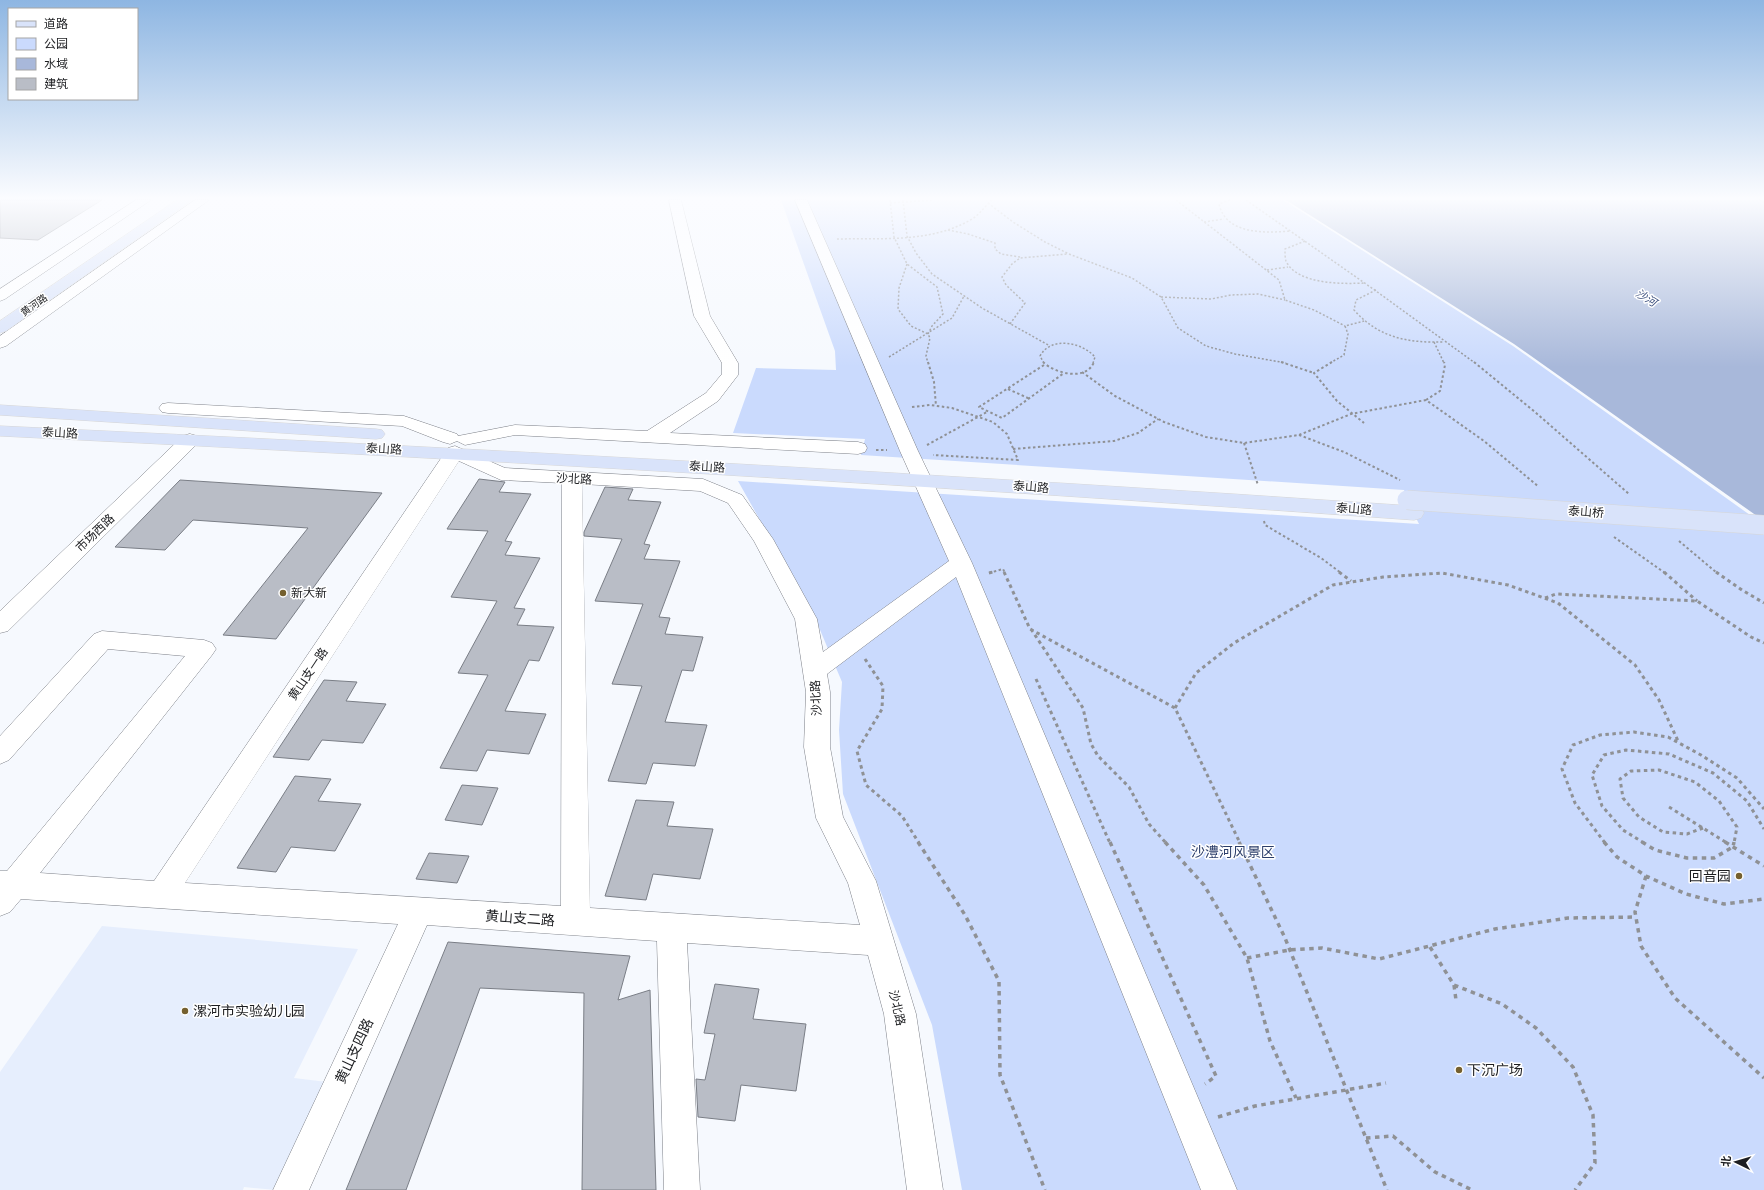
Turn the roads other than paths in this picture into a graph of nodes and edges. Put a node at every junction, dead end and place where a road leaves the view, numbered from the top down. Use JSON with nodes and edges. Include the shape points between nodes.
{"nodes":[{"id":1,"x":61,"y":256,"type":"edge"},
{"id":2,"x":81,"y":256,"type":"edge"},
{"id":3,"x":105,"y":256,"type":"edge"},
{"id":4,"x":124,"y":256,"type":"edge"},
{"id":5,"x":688,"y":256,"type":"edge"},
{"id":6,"x":824,"y":256,"type":"edge"},
{"id":7,"x":0,"y":296,"type":"edge"},
{"id":8,"x":0,"y":310,"type":"edge"},
{"id":9,"x":0,"y":328,"type":"edge"},
{"id":10,"x":0,"y":343,"type":"edge"},
{"id":11,"x":0,"y":398,"type":"edge"},
{"id":12,"x":168,"y":408,"type":"junction"},
{"id":13,"x":0,"y":410,"type":"edge"},
{"id":14,"x":181,"y":421,"type":"junction"},
{"id":15,"x":0,"y":431,"type":"edge"},
{"id":16,"x":652,"y":436,"type":"junction"},
{"id":17,"x":190,"y":440,"type":"junction"},
{"id":18,"x":457,"y":443,"type":"junction"},
{"id":19,"x":858,"y":448,"type":"road end"},
{"id":20,"x":915,"y":463,"type":"junction"},
{"id":21,"x":572,"y":478,"type":"junction"},
{"id":22,"x":1408,"y":498,"type":"junction"},
{"id":23,"x":1764,"y":525,"type":"edge"},
{"id":24,"x":1764,"y":539,"type":"edge"},
{"id":25,"x":961,"y":563,"type":"junction"},
{"id":26,"x":0,"y":626,"type":"edge"},
{"id":27,"x":814,"y":670,"type":"junction"},
{"id":28,"x":0,"y":753,"type":"edge"},
{"id":29,"x":5,"y":890,"type":"edge"},
{"id":30,"x":161,"y":895,"type":"junction"},
{"id":31,"x":418,"y":912,"type":"junction"},
{"id":32,"x":576,"y":922,"type":"junction"},
{"id":33,"x":671,"y":928,"type":"junction"},
{"id":34,"x":879,"y":941,"type":"junction"},
{"id":35,"x":291,"y":1190,"type":"edge"},
{"id":36,"x":682,"y":1190,"type":"edge"},
{"id":37,"x":925,"y":1190,"type":"edge"},
{"id":38,"x":1219,"y":1190,"type":"edge"}],
"edges":[{"from":1,"to":7,"type":"street"},
{"from":2,"to":8,"type":"main road","name":"黄河路"},
{"from":3,"to":9,"type":"main road","name":"黄河路"},
{"from":4,"to":10,"type":"street"},
{"from":5,"to":16,"type":"street","via":[[702,316],[730,363],[730,375],[712,397]]},
{"from":6,"to":20,"type":"street"},
{"from":11,"to":12,"type":"main road"},
{"from":12,"to":14,"type":"main road"},
{"from":12,"to":18,"type":"street","name":"沙北路","via":[[404,421]]},
{"from":13,"to":14,"type":"main road","name":"泰山路"},
{"from":14,"to":18,"type":"main road","name":"泰山路"},
{"from":15,"to":17,"type":"main road","name":"泰山路"},
{"from":16,"to":18,"type":"street","via":[[515,430]]},
{"from":16,"to":19,"type":"street"},
{"from":17,"to":18,"type":"main road","name":"泰山路"},
{"from":17,"to":26,"type":"street","name":"市场西路"},
{"from":18,"to":20,"type":"main road","name":"泰山路"},
{"from":18,"to":21,"type":"street","name":"沙北路","via":[[501,474]]},
{"from":18,"to":30,"type":"street","name":"黄山支一路"},
{"from":20,"to":22,"type":"main road","name":"泰山路"},
{"from":20,"to":22,"type":"main road","name":"泰山路","via":[[1260,490]]},
{"from":20,"to":25,"type":"street"},
{"from":21,"to":27,"type":"street","name":"沙北路","via":[[703,485],[735,499],[763,539],[806,619]]},
{"from":21,"to":32,"type":"street"},
{"from":22,"to":23,"type":"main road","name":"泰山桥","bridge":true},
{"from":22,"to":24,"type":"main road","name":"泰山桥"},
{"from":25,"to":27,"type":"street"},
{"from":25,"to":38,"type":"street"},
{"from":27,"to":34,"type":"street","name":"沙北路","via":[[818,692],[817,747],[830,818],[862,881]]},
{"from":28,"to":29,"type":"street","via":[[102,640],[204,649]]},
{"from":29,"to":30,"type":"street","name":"黄山支二路"},
{"from":30,"to":31,"type":"street","name":"黄山支二路"},
{"from":31,"to":32,"type":"street","name":"黄山支二路"},
{"from":31,"to":35,"type":"street","name":"黄山支四路"},
{"from":32,"to":33,"type":"street","name":"黄山支二路"},
{"from":33,"to":34,"type":"street","name":"黄山支二路"},
{"from":33,"to":36,"type":"street"},
{"from":34,"to":37,"type":"street","name":"沙北路","via":[[900,1014]]}]}
